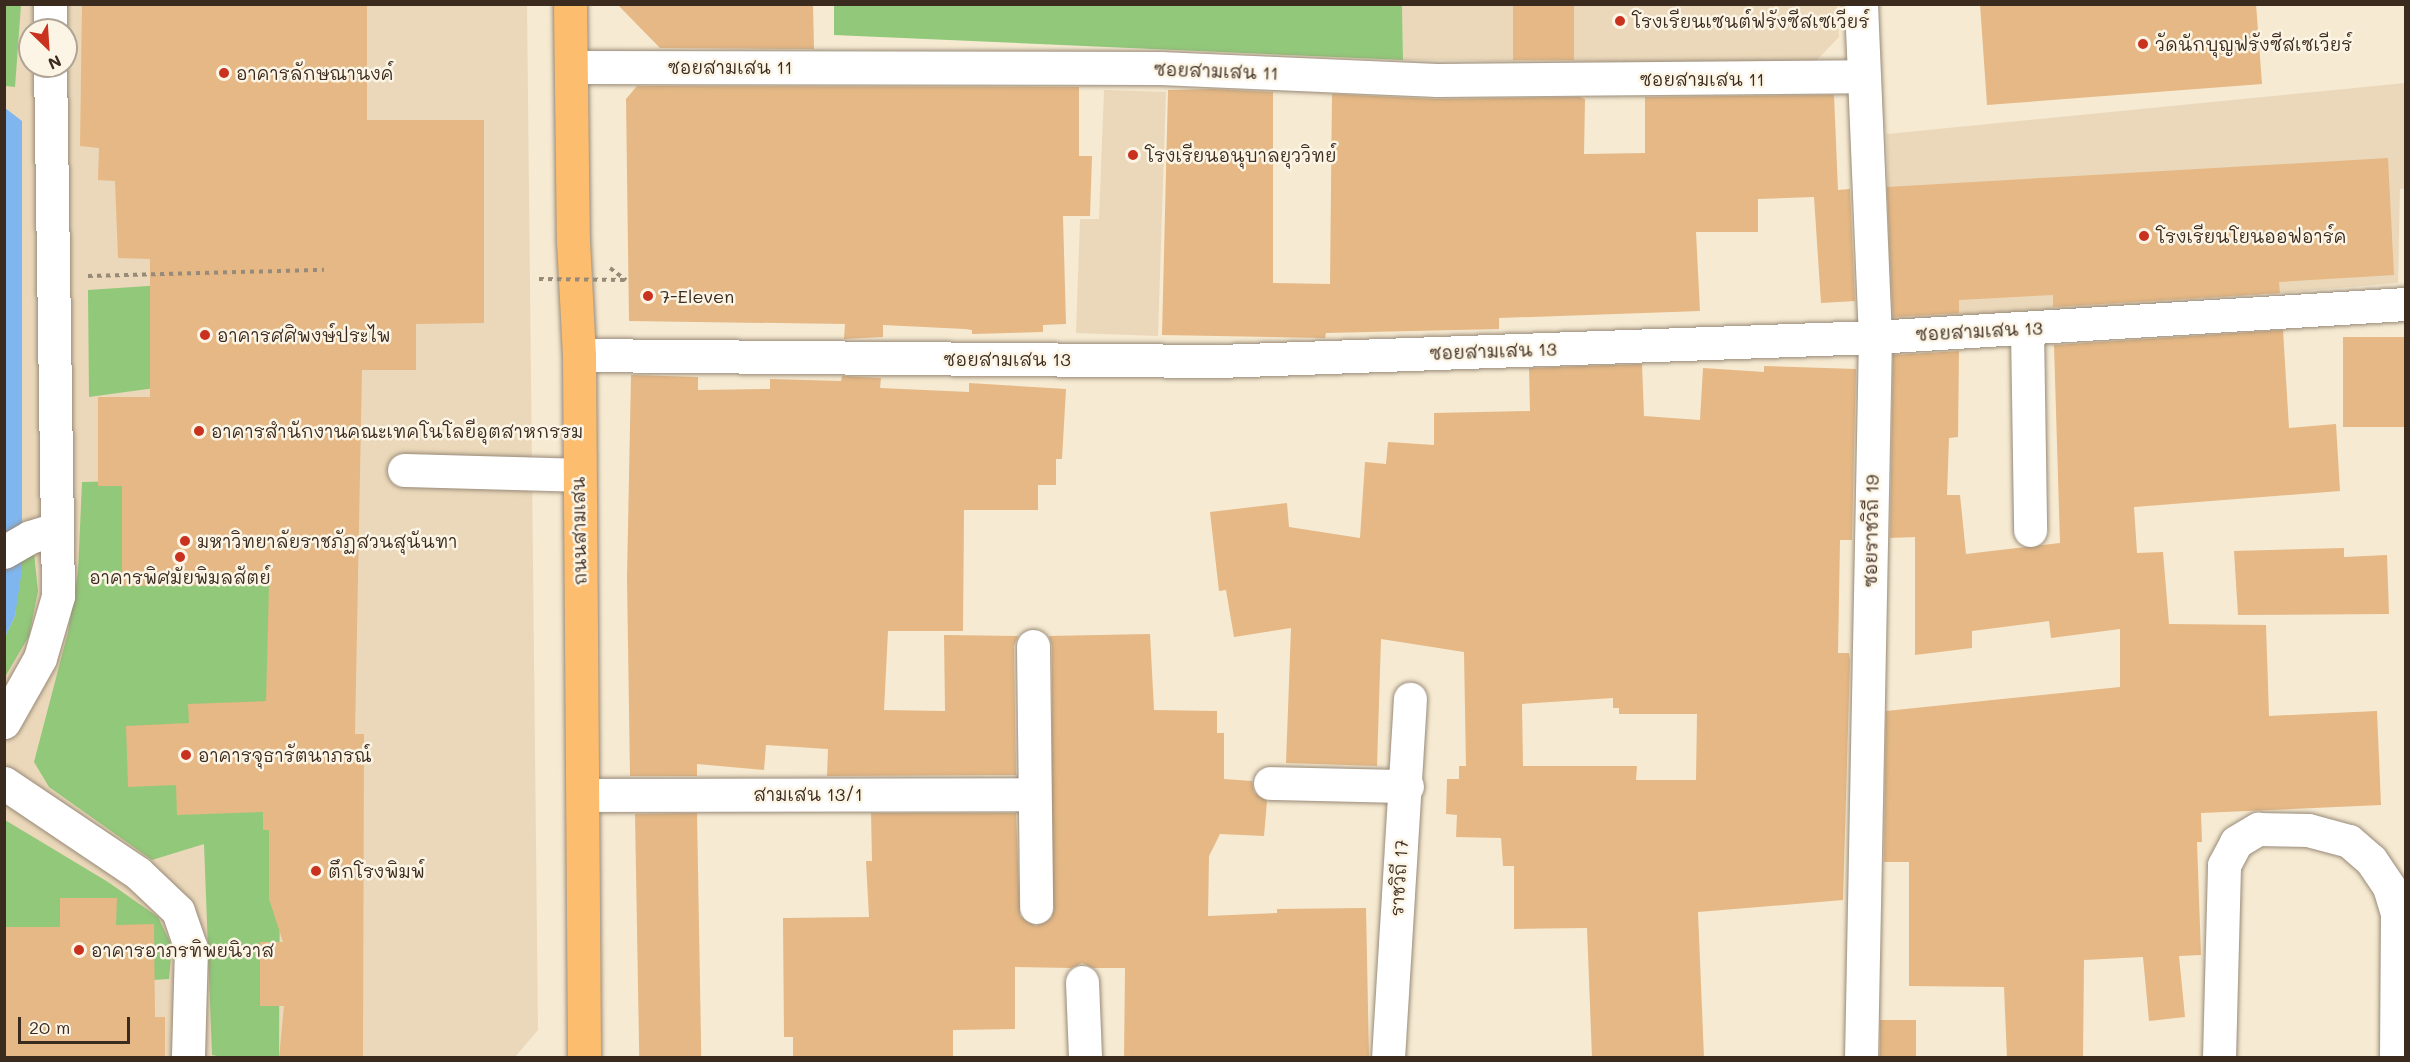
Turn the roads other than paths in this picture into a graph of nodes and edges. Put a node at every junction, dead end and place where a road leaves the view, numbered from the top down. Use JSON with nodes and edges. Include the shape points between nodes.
{"nodes":[{"id":1,"x":570,"y":4,"type":"edge"},
{"id":2,"x":1861,"y":4,"type":"edge"},
{"id":3,"x":571,"y":67,"type":"junction"},
{"id":4,"x":1862,"y":76,"type":"junction"},
{"id":5,"x":51,"y":78,"type":"edge"},
{"id":6,"x":2406,"y":304,"type":"edge"},
{"id":7,"x":2027,"y":329,"type":"junction"},
{"id":8,"x":1875,"y":336,"type":"junction"},
{"id":9,"x":579,"y":355,"type":"junction"},
{"id":10,"x":404,"y":470,"type":"dead end"},
{"id":11,"x":578,"y":475,"type":"junction"},
{"id":12,"x":2030,"y":530,"type":"dead end"},
{"id":13,"x":31,"y":539,"type":"edge"},
{"id":14,"x":1034,"y":646,"type":"dead end"},
{"id":15,"x":1410,"y":699,"type":"dead end"},
{"id":16,"x":4,"y":722,"type":"edge"},
{"id":17,"x":4,"y":783,"type":"edge"},
{"id":18,"x":1270,"y":783,"type":"dead end"},
{"id":19,"x":1407,"y":786,"type":"junction"},
{"id":20,"x":1034,"y":794,"type":"junction"},
{"id":21,"x":583,"y":795,"type":"junction"},
{"id":22,"x":1036,"y":907,"type":"dead end"},
{"id":23,"x":1082,"y":982,"type":"dead end"},
{"id":24,"x":188,"y":1058,"type":"edge"},
{"id":25,"x":584,"y":1058,"type":"edge"},
{"id":26,"x":1086,"y":1058,"type":"edge"},
{"id":27,"x":1388,"y":1058,"type":"edge"},
{"id":28,"x":1861,"y":1058,"type":"edge"},
{"id":29,"x":2219,"y":1058,"type":"edge"},
{"id":30,"x":2396,"y":1058,"type":"edge"}],
"edges":[{"from":1,"to":3,"type":"main road","name":"ถนนสามเสน"},
{"from":2,"to":4,"type":"street","name":"ซอยราชวิถี 19"},
{"from":3,"to":4,"type":"street","name":"ซอยสามเสน 11","via":[[1160,68],[1437,80]]},
{"from":3,"to":9,"type":"main road","name":"ถนนสามเสน"},
{"from":4,"to":8,"type":"street","name":"ซอยราชวิถี 19"},
{"from":5,"to":13,"type":"street","via":[[53,277]]},
{"from":6,"to":7,"type":"street","name":"ซอยสามเสน 13"},
{"from":7,"to":8,"type":"street","name":"ซอยสามเสน 13"},
{"from":7,"to":12,"type":"street"},
{"from":8,"to":9,"type":"street","name":"ซอยสามเสน 13","via":[[1219,361]]},
{"from":8,"to":28,"type":"street","name":"ซอยราชวิถี 19"},
{"from":9,"to":11,"type":"main road","name":"ถนนสามเสน"},
{"from":10,"to":11,"type":"street"},
{"from":11,"to":21,"type":"main road","name":"ถนนสามเสน"},
{"from":13,"to":16,"type":"street","via":[[58,596],[40,658]]},
{"from":14,"to":20,"type":"street"},
{"from":15,"to":19,"type":"street","name":"ราชวิถี 17"},
{"from":17,"to":24,"type":"street","via":[[138,873],[178,911],[191,948]]},
{"from":18,"to":19,"type":"street"},
{"from":19,"to":27,"type":"street","name":"ราชวิถี 17"},
{"from":20,"to":21,"type":"street","name":"สามเสน 13/1"},
{"from":20,"to":22,"type":"street"},
{"from":21,"to":25,"type":"main road","name":"ถนนสามเสน"},
{"from":23,"to":26,"type":"street"},
{"from":29,"to":30,"type":"street","via":[[2224,865],[2236,842],[2258,829],[2308,830],[2349,841],[2371,860],[2389,887],[2397,913]]}]}
